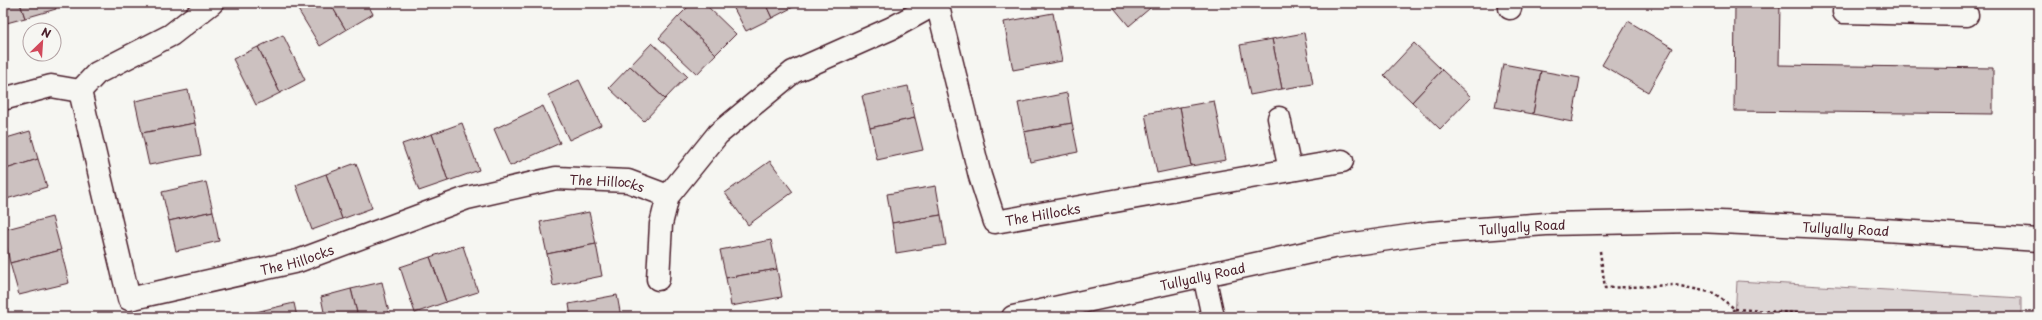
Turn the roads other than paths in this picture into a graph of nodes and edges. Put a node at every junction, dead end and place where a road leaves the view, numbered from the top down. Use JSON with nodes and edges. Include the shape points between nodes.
{"nodes":[{"id":1,"x":212,"y":3,"type":"edge"},
{"id":2,"x":937,"y":3,"type":"edge"},
{"id":3,"x":1846,"y":3,"type":"edge"},
{"id":4,"x":1967,"y":15,"type":"dead end"},
{"id":5,"x":80,"y":91,"type":"junction"},
{"id":6,"x":3,"y":99,"type":"edge"},
{"id":7,"x":1279,"y":118,"type":"dead end"},
{"id":8,"x":1342,"y":160,"type":"dead end"},
{"id":9,"x":1290,"y":170,"type":"junction"},
{"id":10,"x":668,"y":196,"type":"junction"},
{"id":11,"x":2039,"y":240,"type":"edge"},
{"id":12,"x":1204,"y":275,"type":"junction"},
{"id":13,"x":658,"y":279,"type":"dead end"},
{"id":14,"x":1013,"y":317,"type":"edge"},
{"id":15,"x":1213,"y":317,"type":"edge"}],
"edges":[{"from":1,"to":5,"type":"street","via":[[171,35],[97,73]]},
{"from":2,"to":9,"type":"street","name":"The Hillocks","via":[[980,176],[995,222]]},
{"from":2,"to":10,"type":"street","name":"The Hillocks","via":[[892,28],[793,72],[718,134]]},
{"from":3,"to":4,"type":"street","via":[[1844,12]]},
{"from":5,"to":6,"type":"street","via":[[51,86]]},
{"from":5,"to":10,"type":"street","name":"The Hillocks","via":[[129,299],[298,261],[467,198],[556,178],[628,182]]},
{"from":7,"to":9,"type":"street"},
{"from":8,"to":9,"type":"street","name":"The Hillocks"},
{"from":10,"to":13,"type":"street","name":"The Hillocks","via":[[661,224]]},
{"from":11,"to":12,"type":"street","name":"Tullyally Road","via":[[1698,221],[1546,224],[1429,232],[1332,247]]},
{"from":12,"to":14,"type":"street","name":"Tullyally Road"},
{"from":12,"to":15,"type":"street"}]}
